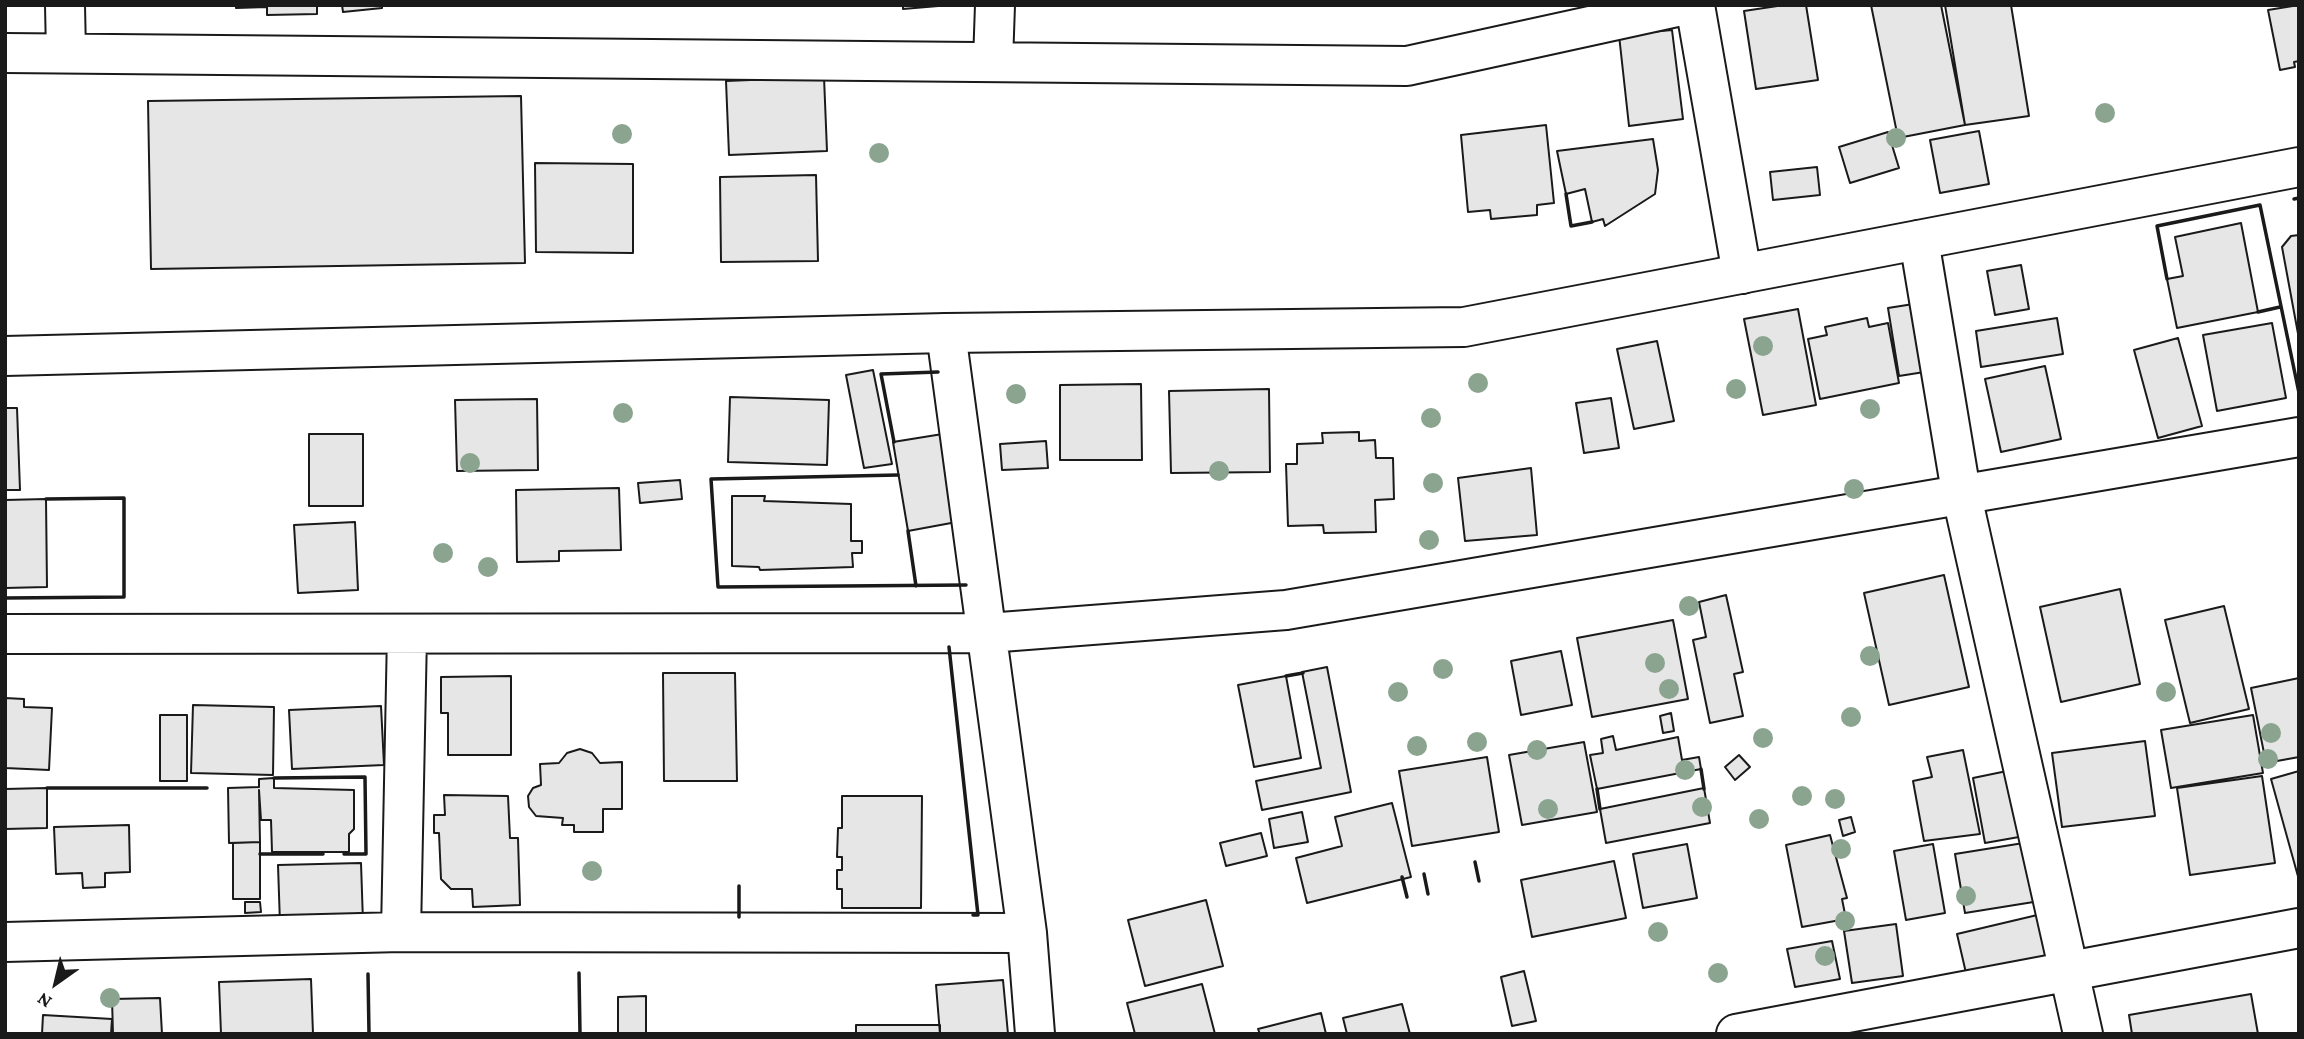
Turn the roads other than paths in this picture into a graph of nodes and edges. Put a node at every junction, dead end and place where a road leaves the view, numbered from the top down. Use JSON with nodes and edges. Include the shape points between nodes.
{"nodes":[{"id":1,"x":65,"y":5,"type":"edge"},
{"id":2,"x":995,"y":5,"type":"edge"},
{"id":3,"x":1686,"y":5,"type":"edge"},
{"id":4,"x":1695,"y":5,"type":"edge"},
{"id":5,"x":5,"y":53,"type":"edge"},
{"id":6,"x":66,"y":53,"type":"junction"},
{"id":7,"x":993,"y":62,"type":"junction"},
{"id":8,"x":2299,"y":167,"type":"edge"},
{"id":9,"x":1919,"y":240,"type":"junction"},
{"id":10,"x":1742,"y":274,"type":"junction"},
{"id":11,"x":946,"y":334,"type":"junction"},
{"id":12,"x":5,"y":356,"type":"edge"},
{"id":13,"x":2299,"y":436,"type":"edge"},
{"id":14,"x":1961,"y":492,"type":"junction"},
{"id":15,"x":988,"y":633,"type":"junction"},
{"id":16,"x":5,"y":634,"type":"edge"},
{"id":17,"x":407,"y":634,"type":"junction"},
{"id":18,"x":2299,"y":928,"type":"edge"},
{"id":19,"x":401,"y":932,"type":"junction"},
{"id":20,"x":1027,"y":933,"type":"junction"},
{"id":21,"x":5,"y":942,"type":"edge"},
{"id":22,"x":2071,"y":971,"type":"junction"},
{"id":23,"x":1035,"y":1034,"type":"edge"},
{"id":24,"x":1736,"y":1034,"type":"edge"},
{"id":25,"x":2083,"y":1034,"type":"edge"}],
"edges":[{"from":1,"to":6,"type":"street"},
{"from":2,"to":7,"type":"street"},
{"from":3,"to":7,"type":"street","via":[[1407,66]]},
{"from":4,"to":10,"type":"street"},
{"from":5,"to":6,"type":"street"},
{"from":6,"to":7,"type":"street"},
{"from":8,"to":9,"type":"street"},
{"from":9,"to":10,"type":"street"},
{"from":9,"to":14,"type":"street"},
{"from":10,"to":11,"type":"street","via":[[1464,327]]},
{"from":11,"to":12,"type":"street"},
{"from":11,"to":15,"type":"street"},
{"from":13,"to":14,"type":"street"},
{"from":14,"to":15,"type":"street","via":[[1339,603]]},
{"from":14,"to":22,"type":"street"},
{"from":15,"to":17,"type":"street"},
{"from":15,"to":20,"type":"street"},
{"from":16,"to":17,"type":"street"},
{"from":17,"to":19,"type":"street"},
{"from":18,"to":22,"type":"street"},
{"from":19,"to":20,"type":"street"},
{"from":19,"to":21,"type":"street"},
{"from":20,"to":23,"type":"street"},
{"from":22,"to":24,"type":"street"},
{"from":22,"to":25,"type":"street"}]}
